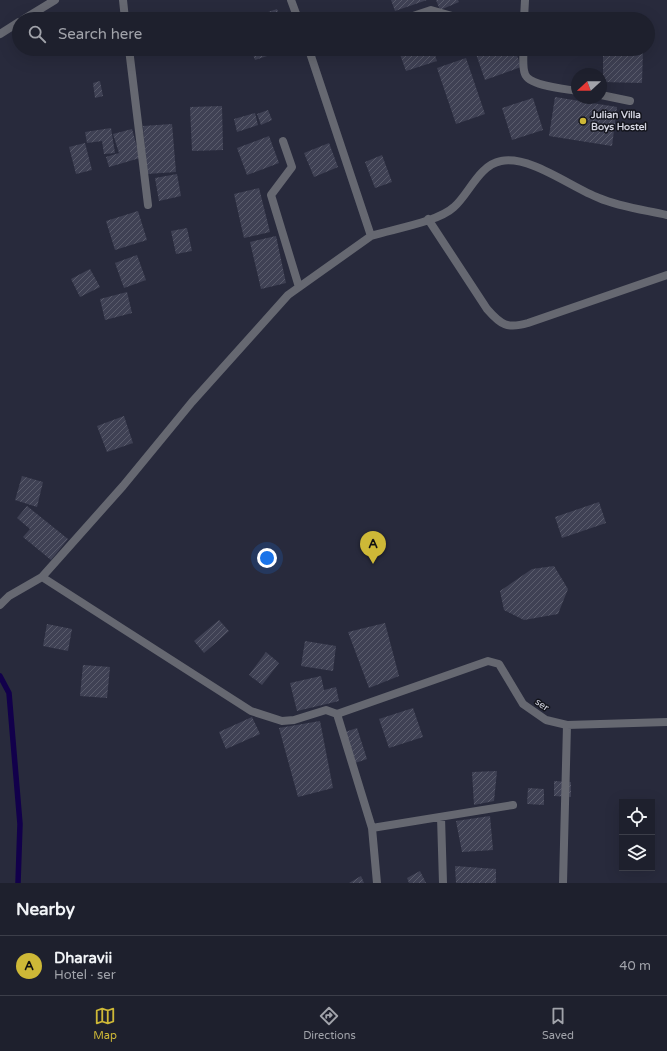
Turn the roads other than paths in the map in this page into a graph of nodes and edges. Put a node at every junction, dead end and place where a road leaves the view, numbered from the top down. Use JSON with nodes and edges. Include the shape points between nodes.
{"nodes":[{"id":1,"x":55,"y":0,"type":"edge"},
{"id":2,"x":122,"y":0,"type":"edge"},
{"id":3,"x":291,"y":0,"type":"edge"},
{"id":4,"x":526,"y":0,"type":"edge"},
{"id":5,"x":35,"y":12,"type":"edge"},
{"id":6,"x":124,"y":12,"type":"edge"},
{"id":7,"x":295,"y":12,"type":"edge"},
{"id":8,"x":425,"y":12,"type":"edge"},
{"id":9,"x":438,"y":12,"type":"edge"},
{"id":10,"x":525,"y":12,"type":"edge"},
{"id":11,"x":12,"y":26,"type":"edge"},
{"id":12,"x":0,"y":34,"type":"edge"},
{"id":13,"x":130,"y":56,"type":"edge"},
{"id":14,"x":313,"y":56,"type":"edge"},
{"id":15,"x":523,"y":56,"type":"edge"},
{"id":16,"x":571,"y":90,"type":"edge"},
{"id":17,"x":607,"y":96,"type":"edge"},
{"id":18,"x":630,"y":101,"type":"dead end"},
{"id":19,"x":283,"y":141,"type":"dead end"},
{"id":20,"x":148,"y":205,"type":"dead end"},
{"id":21,"x":667,"y":215,"type":"edge"},
{"id":22,"x":428,"y":219,"type":"junction"},
{"id":23,"x":371,"y":236,"type":"junction"},
{"id":24,"x":667,"y":275,"type":"edge"},
{"id":25,"x":299,"y":288,"type":"junction"},
{"id":26,"x":42,"y":577,"type":"junction"},
{"id":27,"x":0,"y":605,"type":"edge"},
{"id":28,"x":337,"y":714,"type":"junction"},
{"id":29,"x":667,"y":722,"type":"edge"},
{"id":30,"x":567,"y":725,"type":"junction"},
{"id":31,"x":513,"y":805,"type":"dead end"},
{"id":32,"x":441,"y":817,"type":"junction"},
{"id":33,"x":372,"y":828,"type":"junction"},
{"id":34,"x":377,"y":883,"type":"edge"},
{"id":35,"x":443,"y":883,"type":"edge"},
{"id":36,"x":563,"y":883,"type":"edge"}],
"edges":[{"from":1,"to":5,"type":"street"},
{"from":2,"to":6,"type":"street"},
{"from":3,"to":7,"type":"street"},
{"from":4,"to":10,"type":"street"},
{"from":8,"to":9,"type":"street","via":[[431,10]]},
{"from":11,"to":12,"type":"street"},
{"from":13,"to":20,"type":"street"},
{"from":14,"to":23,"type":"street"},
{"from":15,"to":16,"type":"street","via":[[524,73],[528,79]]},
{"from":17,"to":18,"type":"street"},
{"from":19,"to":25,"type":"street","via":[[292,167],[271,195]]},
{"from":21,"to":22,"type":"street","via":[[600,199],[532,165],[508,161],[488,167],[453,208]]},
{"from":22,"to":23,"type":"street"},
{"from":22,"to":24,"type":"street","via":[[487,309],[508,326],[528,323]]},
{"from":23,"to":25,"type":"street"},
{"from":25,"to":26,"type":"street","via":[[288,295],[192,402],[123,486]]},
{"from":26,"to":27,"type":"street","via":[[9,596]]},
{"from":26,"to":28,"type":"street","via":[[251,711],[282,721],[326,710]]},
{"from":28,"to":30,"type":"street","name":"ser","via":[[488,661],[499,664],[523,704],[546,720]]},
{"from":28,"to":33,"type":"street"},
{"from":29,"to":30,"type":"street","name":"ser"},
{"from":30,"to":36,"type":"street"},
{"from":31,"to":32,"type":"street"},
{"from":32,"to":33,"type":"street"},
{"from":32,"to":35,"type":"street"},
{"from":33,"to":34,"type":"street"}]}
